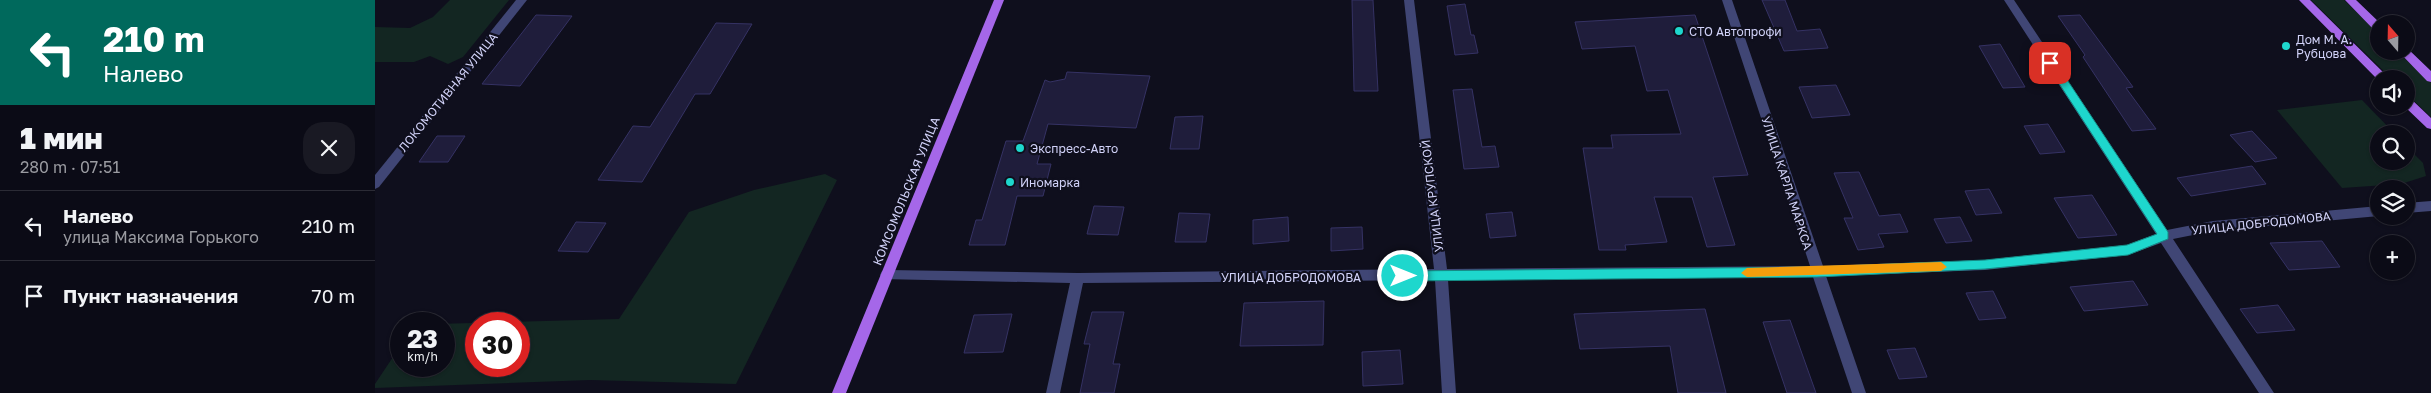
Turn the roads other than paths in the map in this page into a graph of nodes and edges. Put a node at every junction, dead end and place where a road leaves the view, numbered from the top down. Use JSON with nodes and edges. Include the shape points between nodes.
{"nodes":[{"id":1,"x":522,"y":0,"type":"edge"},
{"id":2,"x":999,"y":0,"type":"edge"},
{"id":3,"x":1409,"y":0,"type":"edge"},
{"id":4,"x":1727,"y":0,"type":"edge"},
{"id":5,"x":2009,"y":0,"type":"edge"},
{"id":6,"x":2304,"y":0,"type":"edge"},
{"id":7,"x":2350,"y":0,"type":"edge"},
{"id":8,"x":2370,"y":19,"type":"edge"},
{"id":9,"x":2412,"y":60,"type":"edge"},
{"id":10,"x":2375,"y":70,"type":"edge"},
{"id":11,"x":2431,"y":78,"type":"edge"},
{"id":12,"x":2415,"y":110,"type":"edge"},
{"id":13,"x":2431,"y":125,"type":"edge"},
{"id":14,"x":375,"y":184,"type":"edge"},
{"id":15,"x":2431,"y":206,"type":"edge"},
{"id":16,"x":2415,"y":207,"type":"edge"},
{"id":17,"x":2370,"y":212,"type":"edge"},
{"id":18,"x":2164,"y":236,"type":"junction"},
{"id":19,"x":1817,"y":272,"type":"junction"},
{"id":20,"x":887,"y":275,"type":"junction"},
{"id":21,"x":1441,"y":276,"type":"junction"},
{"id":22,"x":1078,"y":278,"type":"junction"},
{"id":23,"x":839,"y":393,"type":"edge"},
{"id":24,"x":1053,"y":393,"type":"edge"},
{"id":25,"x":1449,"y":393,"type":"edge"},
{"id":26,"x":1859,"y":393,"type":"edge"},
{"id":27,"x":2267,"y":393,"type":"edge"}],
"edges":[{"from":1,"to":14,"type":"street","name":"ЛОКОМОТИВНАЯ УЛИЦА"},
{"from":2,"to":20,"type":"main road","name":"КОМСОМОЛЬСКАЯ УЛИЦА"},
{"from":3,"to":21,"type":"street","name":"УЛИЦА КРУПСКОЙ"},
{"from":4,"to":19,"type":"street","name":"УЛИЦА КАРЛА МАРКСА"},
{"from":5,"to":18,"type":"street"},
{"from":6,"to":10,"type":"main road"},
{"from":7,"to":8,"type":"main road"},
{"from":9,"to":11,"type":"main road"},
{"from":12,"to":13,"type":"main road"},
{"from":15,"to":16,"type":"street"},
{"from":17,"to":18,"type":"street","name":"УЛИЦА ДОБРОДОМОВА","via":[[2213,226]]},
{"from":18,"to":19,"type":"street","name":"УЛИЦА ДОБРОДОМОВА","via":[[2128,250],[1985,265]]},
{"from":18,"to":27,"type":"street"},
{"from":19,"to":21,"type":"street","name":"УЛИЦА ДОБРОДОМОВА"},
{"from":19,"to":26,"type":"street","name":"УЛИЦА КАРЛА МАРКСА"},
{"from":20,"to":22,"type":"street","name":"УЛИЦА ДОБРОДОМОВА"},
{"from":20,"to":23,"type":"main road","name":"КОМСОМОЛЬСКАЯ УЛИЦА"},
{"from":21,"to":22,"type":"street","name":"УЛИЦА ДОБРОДОМОВА"},
{"from":21,"to":25,"type":"street","name":"УЛИЦА КРУПСКОЙ"},
{"from":22,"to":24,"type":"street"}]}
